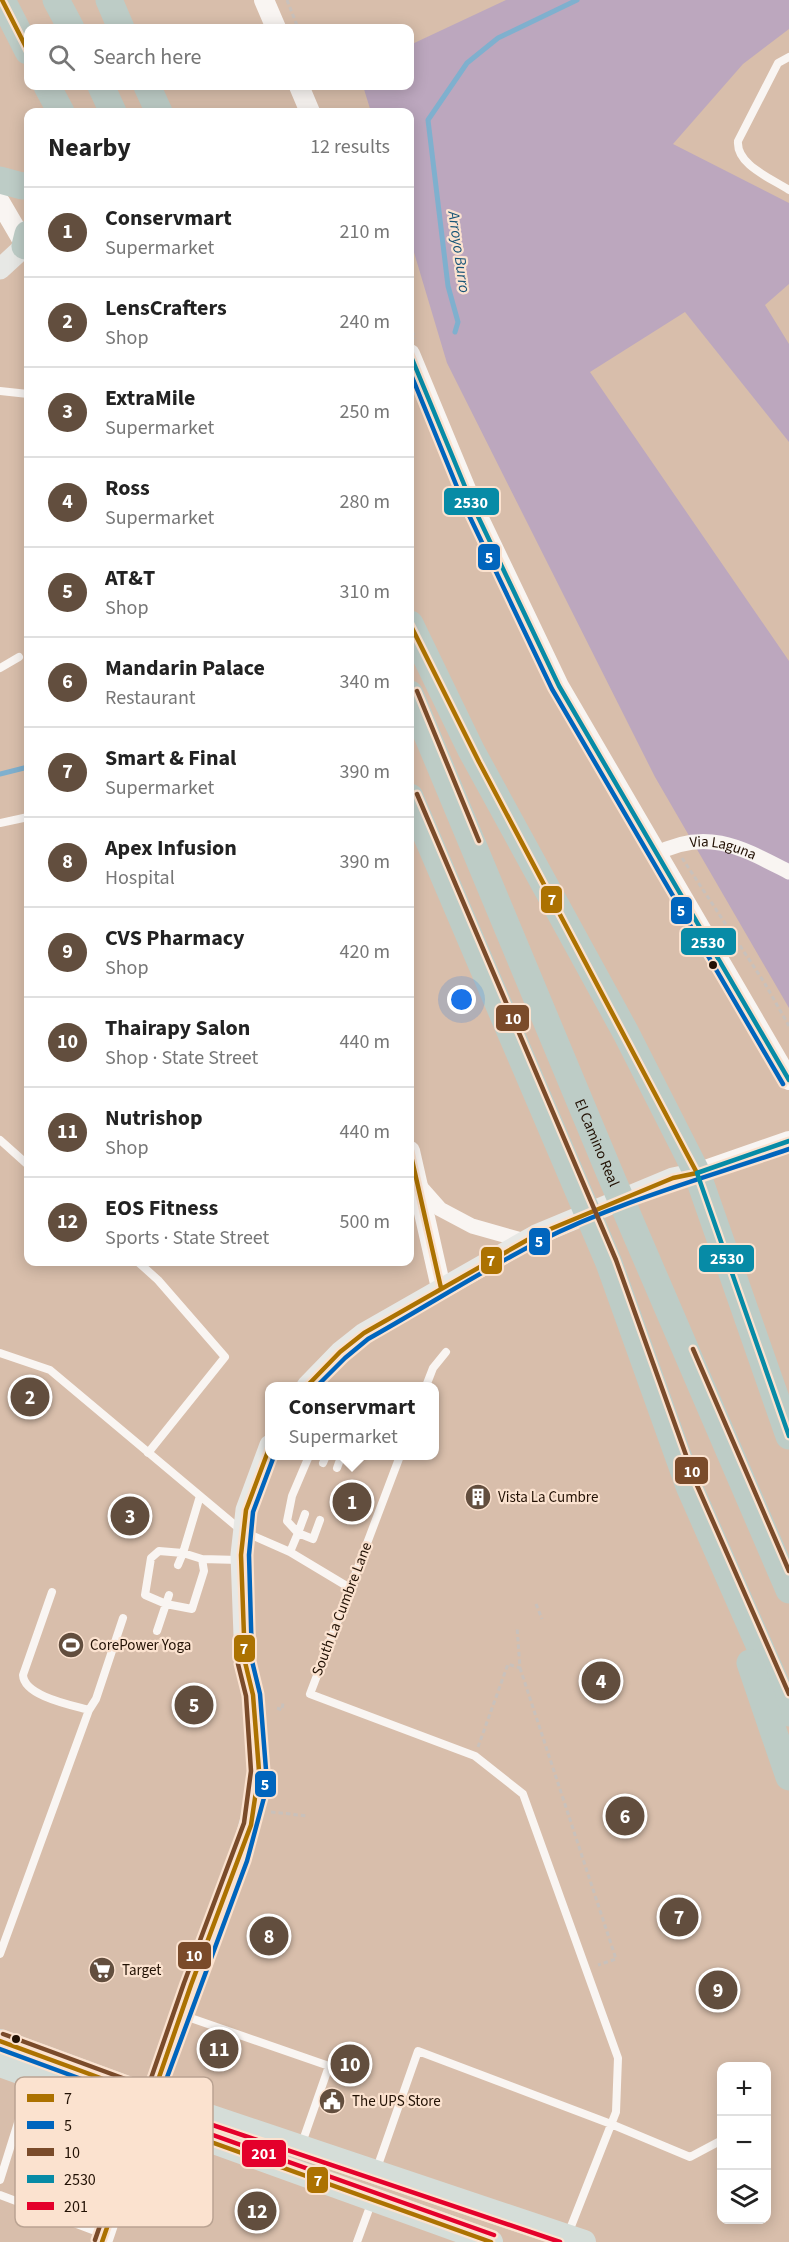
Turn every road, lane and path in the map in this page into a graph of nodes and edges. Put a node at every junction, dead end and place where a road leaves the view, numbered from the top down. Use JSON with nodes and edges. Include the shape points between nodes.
{"nodes":[{"id":1,"x":2,"y":0,"type":"edge"},
{"id":2,"x":56,"y":0,"type":"edge"},
{"id":3,"x":108,"y":0,"type":"edge"},
{"id":4,"x":264,"y":0,"type":"edge"},
{"id":5,"x":287,"y":0,"type":"edge"},
{"id":6,"x":69,"y":24,"type":"edge"},
{"id":7,"x":119,"y":24,"type":"edge"},
{"id":8,"x":274,"y":24,"type":"edge"},
{"id":9,"x":296,"y":24,"type":"edge"},
{"id":10,"x":24,"y":43,"type":"edge"},
{"id":11,"x":789,"y":57,"type":"edge"},
{"id":12,"x":49,"y":90,"type":"edge"},
{"id":13,"x":103,"y":90,"type":"edge"},
{"id":14,"x":149,"y":90,"type":"edge"},
{"id":15,"x":301,"y":90,"type":"edge"},
{"id":16,"x":59,"y":108,"type":"edge"},
{"id":17,"x":111,"y":108,"type":"edge"},
{"id":18,"x":157,"y":108,"type":"edge"},
{"id":19,"x":308,"y":108,"type":"edge"},
{"id":20,"x":0,"y":180,"type":"edge"},
{"id":21,"x":24,"y":186,"type":"edge"},
{"id":22,"x":789,"y":190,"type":"edge"},
{"id":23,"x":0,"y":202,"type":"edge"},
{"id":24,"x":24,"y":238,"type":"edge"},
{"id":25,"x":24,"y":248,"type":"edge"},
{"id":26,"x":0,"y":269,"type":"edge"},
{"id":27,"x":414,"y":364,"type":"edge"},
{"id":28,"x":0,"y":391,"type":"edge"},
{"id":29,"x":24,"y":394,"type":"edge"},
{"id":30,"x":414,"y":632,"type":"edge"},
{"id":31,"x":19,"y":657,"type":"dead end"},
{"id":32,"x":0,"y":668,"type":"edge"},
{"id":33,"x":414,"y":703,"type":"edge"},
{"id":34,"x":414,"y":806,"type":"edge"},
{"id":35,"x":24,"y":818,"type":"edge"},
{"id":36,"x":0,"y":823,"type":"edge"},
{"id":37,"x":656,"y":854,"type":"junction"},
{"id":38,"x":689,"y":870,"type":"dead end"},
{"id":39,"x":789,"y":872,"type":"edge"},
{"id":40,"x":789,"y":1026,"type":"edge"},
{"id":41,"x":789,"y":1080,"type":"edge"},
{"id":42,"x":0,"y":1140,"type":"edge"},
{"id":43,"x":789,"y":1141,"type":"edge"},
{"id":44,"x":24,"y":1161,"type":"edge"},
{"id":45,"x":414,"y":1169,"type":"edge"},
{"id":46,"x":685,"y":1175,"type":"junction"},
{"id":47,"x":417,"y":1182,"type":"junction"},
{"id":48,"x":525,"y":1241,"type":"junction"},
{"id":49,"x":142,"y":1266,"type":"edge"},
{"id":50,"x":441,"y":1288,"type":"junction"},
{"id":51,"x":446,"y":1352,"type":"dead end"},
{"id":52,"x":0,"y":1353,"type":"edge"},
{"id":53,"x":311,"y":1382,"type":"edge"},
{"id":54,"x":428,"y":1382,"type":"edge"},
{"id":55,"x":789,"y":1436,"type":"edge"},
{"id":56,"x":148,"y":1453,"type":"junction"},
{"id":57,"x":265,"y":1457,"type":"edge"},
{"id":58,"x":307,"y":1460,"type":"edge"},
{"id":59,"x":340,"y":1460,"type":"edge"},
{"id":60,"x":398,"y":1460,"type":"edge"},
{"id":61,"x":337,"y":1468,"type":"dead end"},
{"id":62,"x":689,"y":1486,"type":"junction"},
{"id":63,"x":200,"y":1496,"type":"junction"},
{"id":64,"x":305,"y":1514,"type":"dead end"},
{"id":65,"x":320,"y":1520,"type":"dead end"},
{"id":66,"x":242,"y":1531,"type":"junction"},
{"id":67,"x":298,"y":1533,"type":"junction"},
{"id":68,"x":290,"y":1552,"type":"junction"},
{"id":69,"x":183,"y":1553,"type":"junction"},
{"id":70,"x":202,"y":1559,"type":"junction"},
{"id":71,"x":241,"y":1560,"type":"junction"},
{"id":72,"x":178,"y":1565,"type":"dead end"},
{"id":73,"x":350,"y":1588,"type":"junction"},
{"id":74,"x":789,"y":1590,"type":"edge"},
{"id":75,"x":52,"y":1592,"type":"dead end"},
{"id":76,"x":169,"y":1595,"type":"dead end"},
{"id":77,"x":166,"y":1604,"type":"junction"},
{"id":78,"x":536,"y":1605,"type":"dead end"},
{"id":79,"x":123,"y":1618,"type":"dead end"},
{"id":80,"x":542,"y":1618,"type":"dead end"},
{"id":81,"x":517,"y":1627,"type":"dead end"},
{"id":82,"x":156,"y":1630,"type":"dead end"},
{"id":83,"x":520,"y":1668,"type":"junction"},
{"id":84,"x":283,"y":1703,"type":"dead end"},
{"id":85,"x":277,"y":1708,"type":"dead end"},
{"id":86,"x":89,"y":1710,"type":"junction"},
{"id":87,"x":282,"y":1710,"type":"junction"},
{"id":88,"x":286,"y":1713,"type":"dead end"},
{"id":89,"x":789,"y":1713,"type":"edge"},
{"id":90,"x":475,"y":1756,"type":"junction"},
{"id":91,"x":789,"y":1777,"type":"edge"},
{"id":92,"x":254,"y":1809,"type":"junction"},
{"id":93,"x":308,"y":1816,"type":"dead end"},
{"id":94,"x":0,"y":1954,"type":"edge"},
{"id":95,"x":586,"y":1969,"type":"junction"},
{"id":96,"x":181,"y":2015,"type":"junction"},
{"id":97,"x":0,"y":2041,"type":"edge"},
{"id":98,"x":0,"y":2065,"type":"edge"},
{"id":99,"x":32,"y":2077,"type":"edge"},
{"id":100,"x":81,"y":2077,"type":"edge"},
{"id":101,"x":159,"y":2077,"type":"edge"},
{"id":102,"x":213,"y":2124,"type":"edge"},
{"id":103,"x":611,"y":2124,"type":"junction"},
{"id":104,"x":15,"y":2132,"type":"edge"},
{"id":105,"x":213,"y":2134,"type":"edge"},
{"id":106,"x":717,"y":2143,"type":"edge"},
{"id":107,"x":300,"y":2147,"type":"junction"},
{"id":108,"x":375,"y":2172,"type":"junction"},
{"id":109,"x":0,"y":2180,"type":"edge"},
{"id":110,"x":0,"y":2195,"type":"edge"},
{"id":111,"x":15,"y":2201,"type":"edge"},
{"id":112,"x":372,"y":2201,"type":"junction"},
{"id":113,"x":77,"y":2227,"type":"edge"},
{"id":114,"x":103,"y":2238,"type":"edge"},
{"id":115,"x":575,"y":2240,"type":"edge"},
{"id":116,"x":357,"y":2242,"type":"edge"},
{"id":117,"x":491,"y":2242,"type":"edge"}],
"edges":[{"from":1,"to":10,"type":"highway"},
{"from":2,"to":6,"type":"highway"},
{"from":3,"to":7,"type":"highway"},
{"from":4,"to":8,"type":"street"},
{"from":5,"to":9,"type":"path"},
{"from":11,"to":22,"type":"lane","via":[[778,63],[737,150],[742,159]]},
{"from":12,"to":16,"type":"highway"},
{"from":13,"to":17,"type":"highway"},
{"from":14,"to":18,"type":"highway"},
{"from":15,"to":19,"type":"street"},
{"from":20,"to":21,"type":"highway"},
{"from":23,"to":24,"type":"street"},
{"from":25,"to":26,"type":"main road"},
{"from":27,"to":37,"type":"street","via":[[473,506],[559,686]]},
{"from":28,"to":29,"type":"lane"},
{"from":30,"to":46,"type":"highway","via":[[471,750],[626,1033]]},
{"from":31,"to":32,"type":"lane"},
{"from":33,"to":74,"type":"highway","name":"El Camino Real"},
{"from":34,"to":62,"type":"highway","via":[[609,1263]]},
{"from":35,"to":36,"type":"lane"},
{"from":37,"to":39,"type":"street","name":"Via Laguna","via":[[674,845],[705,840],[752,853]]},
{"from":37,"to":41,"type":"street"},
{"from":38,"to":40,"type":"path"},
{"from":42,"to":44,"type":"lane"},
{"from":43,"to":46,"type":"street"},
{"from":45,"to":47,"type":"street"},
{"from":46,"to":48,"type":"main road"},
{"from":46,"to":55,"type":"highway"},
{"from":47,"to":48,"type":"street","via":[[440,1209],[472,1226]]},
{"from":47,"to":50,"type":"street"},
{"from":48,"to":50,"type":"main road"},
{"from":49,"to":56,"type":"lane","via":[[225,1357]]},
{"from":50,"to":53,"type":"main road","via":[[364,1333]]},
{"from":51,"to":54,"type":"lane"},
{"from":52,"to":56,"type":"lane","via":[[50,1370]]},
{"from":56,"to":63,"type":"lane"},
{"from":57,"to":66,"type":"main road"},
{"from":58,"to":67,"type":"lane","via":[[288,1510],[287,1521]]},
{"from":59,"to":61,"type":"lane"},
{"from":60,"to":73,"type":"lane","name":"South La Cumbre Lane"},
{"from":62,"to":89,"type":"highway"},
{"from":62,"to":91,"type":"highway"},
{"from":63,"to":66,"type":"lane"},
{"from":63,"to":69,"type":"lane"},
{"from":64,"to":67,"type":"lane"},
{"from":65,"to":67,"type":"lane","via":[[313,1539]]},
{"from":66,"to":68,"type":"lane"},
{"from":66,"to":71,"type":"main road"},
{"from":67,"to":68,"type":"lane"},
{"from":68,"to":73,"type":"lane"},
{"from":69,"to":70,"type":"lane"},
{"from":69,"to":72,"type":"lane"},
{"from":69,"to":77,"type":"lane","via":[[159,1551],[151,1558],[145,1595]]},
{"from":70,"to":71,"type":"lane"},
{"from":70,"to":77,"type":"lane","via":[[204,1571],[192,1609]]},
{"from":71,"to":92,"type":"main road","via":[[245,1662],[253,1695],[259,1771]]},
{"from":73,"to":90,"type":"lane","name":"South La Cumbre Lane","via":[[310,1695]]},
{"from":75,"to":86,"type":"lane","via":[[22,1675],[23,1683],[31,1691]]},
{"from":76,"to":77,"type":"lane"},
{"from":77,"to":82,"type":"lane"},
{"from":78,"to":80,"type":"path"},
{"from":79,"to":86,"type":"lane"},
{"from":81,"to":83,"type":"path"},
{"from":83,"to":90,"type":"path","via":[[508,1664]]},
{"from":83,"to":95,"type":"path","via":[[616,1959]]},
{"from":84,"to":87,"type":"path"},
{"from":85,"to":87,"type":"path"},
{"from":86,"to":94,"type":"lane"},
{"from":87,"to":88,"type":"path"},
{"from":90,"to":95,"type":"lane","via":[[523,1794]]},
{"from":92,"to":93,"type":"path"},
{"from":92,"to":96,"type":"main road","via":[[240,1858]]},
{"from":95,"to":103,"type":"lane","via":[[618,2058],[616,2112]]},
{"from":96,"to":101,"type":"main road"},
{"from":96,"to":107,"type":"lane","via":[[329,2066]]},
{"from":97,"to":100,"type":"main road"},
{"from":98,"to":99,"type":"main road"},
{"from":102,"to":107,"type":"main road"},
{"from":103,"to":106,"type":"lane","via":[[690,2157]]},
{"from":103,"to":108,"type":"lane","via":[[418,2050]]},
{"from":103,"to":115,"type":"lane"},
{"from":104,"to":109,"type":"lane"},
{"from":105,"to":112,"type":"main road"},
{"from":107,"to":108,"type":"main road"},
{"from":108,"to":115,"type":"main road"},
{"from":110,"to":111,"type":"lane"},
{"from":112,"to":116,"type":"lane"},
{"from":112,"to":117,"type":"main road"},
{"from":113,"to":114,"type":"lane"}]}
